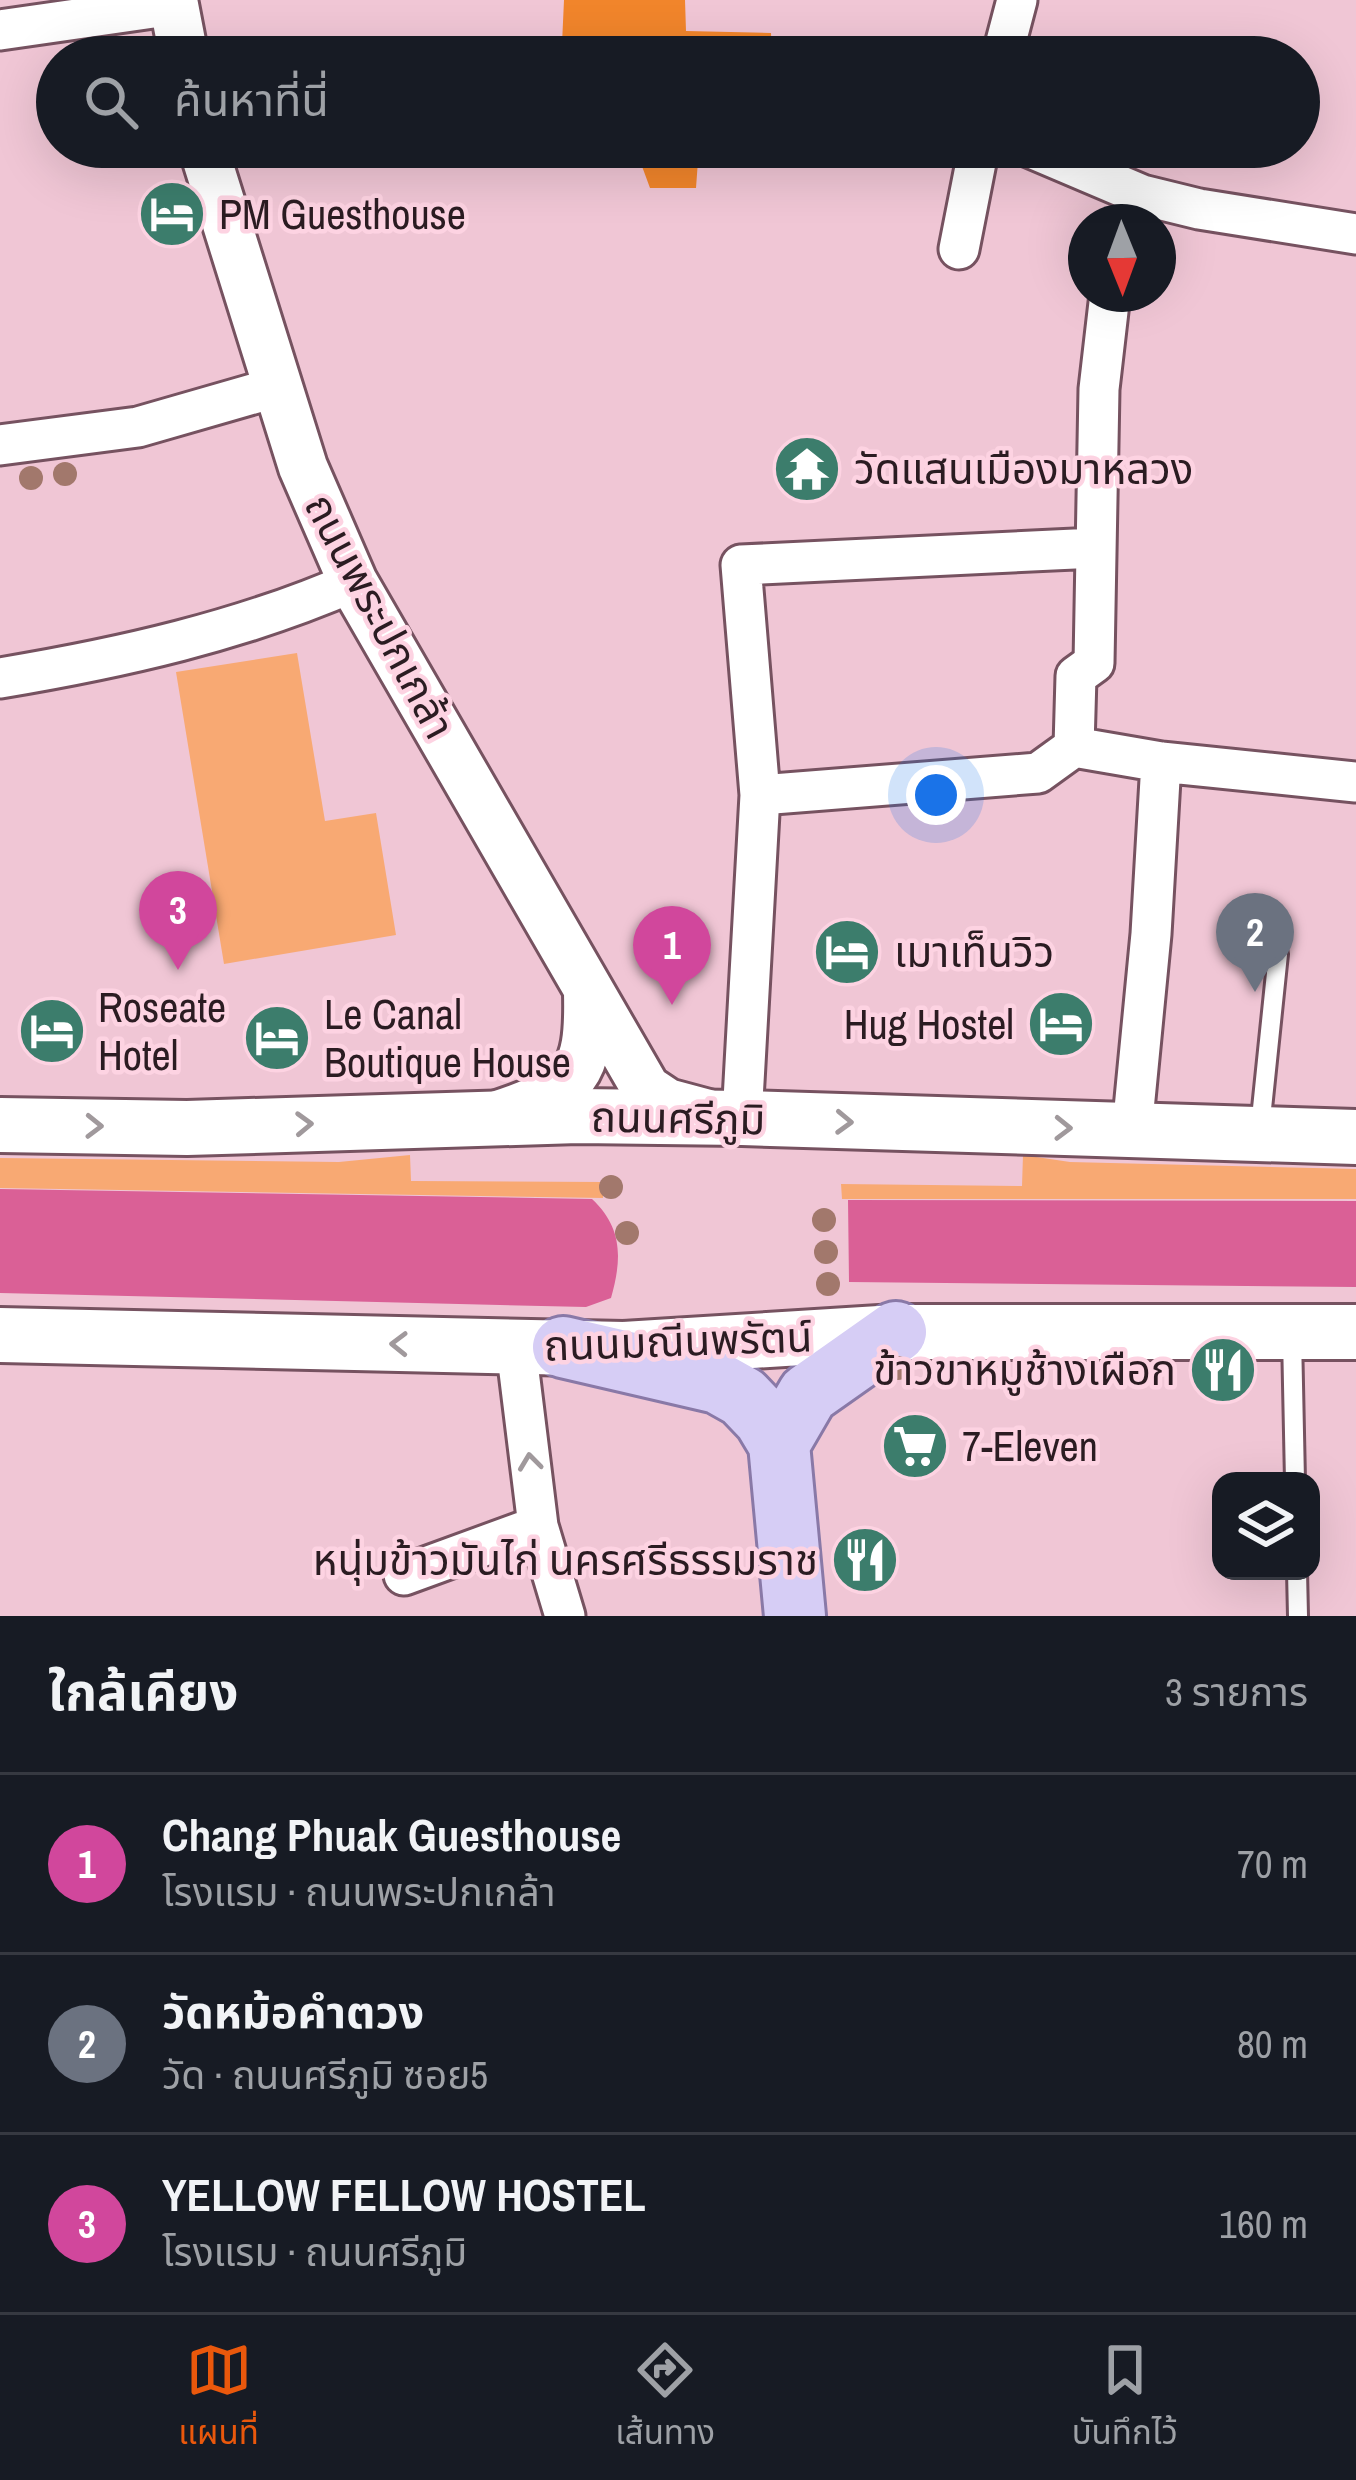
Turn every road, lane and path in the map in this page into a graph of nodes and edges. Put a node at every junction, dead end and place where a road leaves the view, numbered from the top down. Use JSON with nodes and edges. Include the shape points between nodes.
{"nodes":[{"id":1,"x":1017,"y":0,"type":"edge"},
{"id":2,"x":173,"y":2,"type":"edge"},
{"id":3,"x":0,"y":30,"type":"edge"},
{"id":4,"x":180,"y":36,"type":"edge"},
{"id":5,"x":1008,"y":36,"type":"edge"},
{"id":6,"x":209,"y":168,"type":"edge"},
{"id":7,"x":975,"y":168,"type":"edge"},
{"id":8,"x":1067,"y":168,"type":"edge"},
{"id":9,"x":1131,"y":204,"type":"edge"},
{"id":10,"x":1176,"y":209,"type":"edge"},
{"id":11,"x":1356,"y":234,"type":"edge"},
{"id":12,"x":959,"y":249,"type":"dead end"},
{"id":13,"x":1108,"y":312,"type":"edge"},
{"id":14,"x":277,"y":387,"type":"junction"},
{"id":15,"x":0,"y":445,"type":"edge"},
{"id":16,"x":1096,"y":548,"type":"junction"},
{"id":17,"x":353,"y":582,"type":"junction"},
{"id":18,"x":0,"y":678,"type":"edge"},
{"id":19,"x":1074,"y":746,"type":"junction"},
{"id":20,"x":1162,"y":762,"type":"junction"},
{"id":21,"x":1356,"y":782,"type":"edge"},
{"id":22,"x":760,"y":795,"type":"junction"},
{"id":23,"x":1278,"y":954,"type":"dead end"},
{"id":24,"x":588,"y":993,"type":"junction"},
{"id":25,"x":488,"y":1118,"type":"junction"},
{"id":26,"x":742,"y":1118,"type":"junction"},
{"id":27,"x":0,"y":1125,"type":"edge"},
{"id":28,"x":1132,"y":1130,"type":"junction"},
{"id":29,"x":1260,"y":1132,"type":"junction"},
{"id":30,"x":1356,"y":1137,"type":"edge"},
{"id":31,"x":896,"y":1332,"type":"junction"},
{"id":32,"x":1292,"y":1332,"type":"junction"},
{"id":33,"x":1356,"y":1332,"type":"edge"},
{"id":34,"x":0,"y":1336,"type":"edge"},
{"id":35,"x":540,"y":1347,"type":"junction"},
{"id":36,"x":779,"y":1444,"type":"junction"},
{"id":37,"x":1295,"y":1472,"type":"edge"},
{"id":38,"x":538,"y":1526,"type":"junction"},
{"id":39,"x":404,"y":1575,"type":"dead end"},
{"id":40,"x":1297,"y":1580,"type":"edge"},
{"id":41,"x":565,"y":1616,"type":"edge"},
{"id":42,"x":795,"y":1616,"type":"edge"},
{"id":43,"x":1298,"y":1616,"type":"edge"}],
"edges":[{"from":1,"to":5,"type":"street"},
{"from":2,"to":3,"type":"street"},
{"from":2,"to":4,"type":"street"},
{"from":6,"to":14,"type":"street","name":"ถนนพระปกเกล้า"},
{"from":7,"to":12,"type":"street"},
{"from":8,"to":9,"type":"street"},
{"from":10,"to":11,"type":"street"},
{"from":13,"to":16,"type":"street"},
{"from":14,"to":15,"type":"street","via":[[138,427]]},
{"from":14,"to":17,"type":"street","name":"ถนนพระปกเกล้า"},
{"from":16,"to":19,"type":"street","via":[[1094,663],[1076,676]]},
{"from":16,"to":22,"type":"street","via":[[741,565]]},
{"from":17,"to":18,"type":"street","via":[[280,614]]},
{"from":17,"to":24,"type":"street","name":"ถนนพระปกเกล้า"},
{"from":19,"to":20,"type":"street"},
{"from":19,"to":22,"type":"street","via":[[1038,773]]},
{"from":20,"to":21,"type":"street"},
{"from":20,"to":28,"type":"street"},
{"from":22,"to":26,"type":"street"},
{"from":23,"to":29,"type":"lane"},
{"from":24,"to":25,"type":"street","via":[[582,1068],[550,1098]]},
{"from":24,"to":26,"type":"street","name":"ถนนพระปกเกล้า","via":[[646,1089],[667,1103]]},
{"from":25,"to":26,"type":"main road","name":"ถนนศรีภูมิ"},
{"from":27,"to":25,"type":"main road","name":"ถนนศรีภูมิ","one_way":true},
{"from":26,"to":28,"type":"main road","name":"ถนนศรีภูมิ","one_way":true},
{"from":28,"to":29,"type":"main road","name":"ถนนศรีภูมิ"},
{"from":29,"to":30,"type":"main road","name":"ถนนศรีภูมิ"},
{"from":31,"to":32,"type":"main road","name":"ถนนมณีนพรัตน์"},
{"from":31,"to":35,"type":"main road","name":"ถนนมณีนพรัตน์"},
{"from":31,"to":36,"type":"main road","via":[[808,1394]]},
{"from":32,"to":33,"type":"main road","name":"ถนนมณีนพรัตน์"},
{"from":32,"to":37,"type":"lane"},
{"from":35,"to":34,"type":"main road","name":"ถนนมณีนพรัตน์","one_way":true},
{"from":35,"to":36,"type":"main road","via":[[718,1383],[743,1397]]},
{"from":38,"to":35,"type":"street","one_way":true},
{"from":36,"to":42,"type":"main road"},
{"from":38,"to":39,"type":"street"},
{"from":38,"to":41,"type":"street"},
{"from":40,"to":43,"type":"lane"}]}
